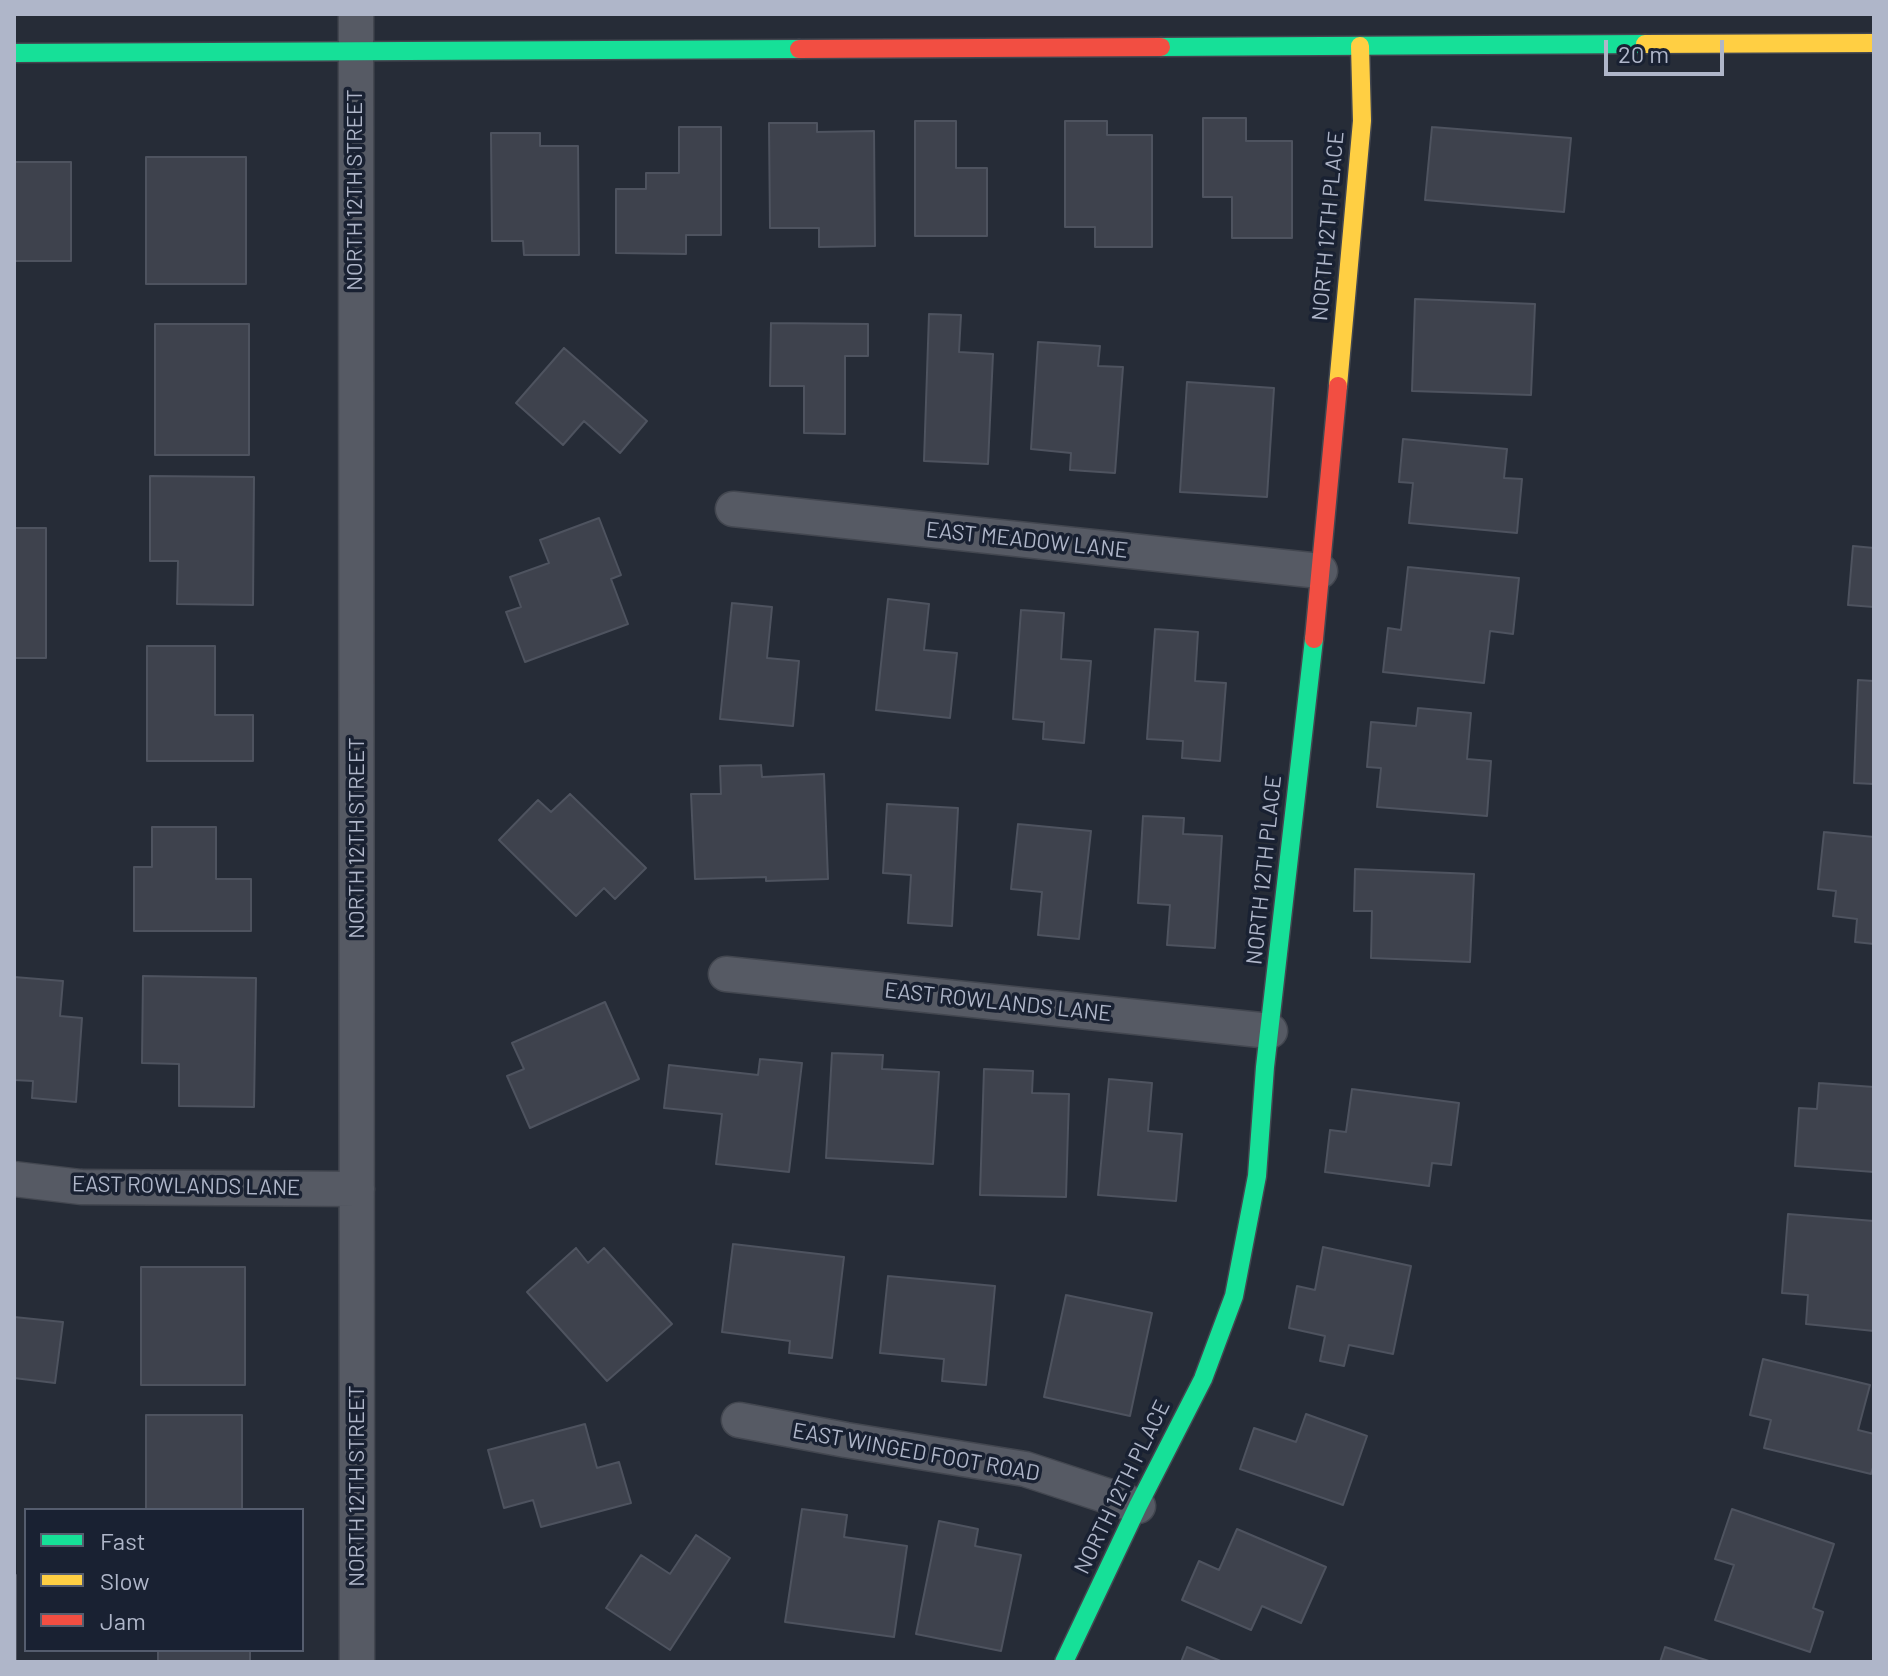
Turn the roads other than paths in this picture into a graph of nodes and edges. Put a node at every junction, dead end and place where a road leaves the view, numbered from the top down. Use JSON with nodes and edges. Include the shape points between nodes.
{"nodes":[{"id":1,"x":356,"y":14,"type":"edge"},
{"id":2,"x":1874,"y":43,"type":"edge"},
{"id":3,"x":1360,"y":46,"type":"junction"},
{"id":4,"x":355,"y":51,"type":"junction"},
{"id":5,"x":14,"y":53,"type":"edge"},
{"id":6,"x":733,"y":509,"type":"dead end"},
{"id":7,"x":1320,"y":571,"type":"junction"},
{"id":8,"x":726,"y":974,"type":"dead end"},
{"id":9,"x":1270,"y":1031,"type":"junction"},
{"id":10,"x":14,"y":1179,"type":"edge"},
{"id":11,"x":357,"y":1189,"type":"junction"},
{"id":12,"x":739,"y":1420,"type":"dead end"},
{"id":13,"x":1138,"y":1506,"type":"junction"},
{"id":14,"x":357,"y":1662,"type":"edge"},
{"id":15,"x":1064,"y":1662,"type":"edge"}],
"edges":[{"from":1,"to":4,"type":"street","name":"NORTH 12TH STREET"},
{"from":2,"to":3,"type":"street"},
{"from":3,"to":4,"type":"street"},
{"from":3,"to":7,"type":"street","name":"NORTH 12TH PLACE","via":[[1362,121]]},
{"from":4,"to":5,"type":"street"},
{"from":4,"to":11,"type":"street","name":"NORTH 12TH STREET"},
{"from":6,"to":7,"type":"street","name":"EAST MEADOW LANE"},
{"from":7,"to":9,"type":"street","name":"NORTH 12TH PLACE"},
{"from":8,"to":9,"type":"street","name":"EAST ROWLANDS LANE"},
{"from":9,"to":13,"type":"street","name":"NORTH 12TH PLACE","via":[[1257,1176],[1234,1296],[1203,1379]]},
{"from":10,"to":11,"type":"street","name":"EAST ROWLANDS LANE","via":[[81,1187]]},
{"from":11,"to":14,"type":"street","name":"NORTH 12TH STREET"},
{"from":12,"to":13,"type":"street","name":"EAST WINGED FOOT ROAD","via":[[1025,1469]]},
{"from":13,"to":15,"type":"street","name":"NORTH 12TH PLACE"}]}
